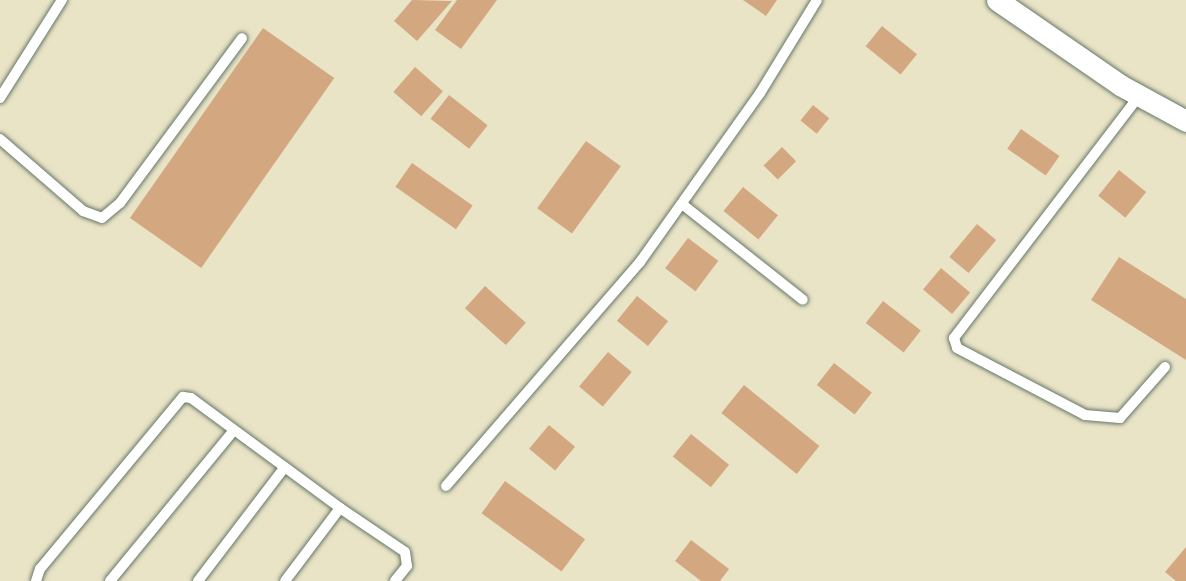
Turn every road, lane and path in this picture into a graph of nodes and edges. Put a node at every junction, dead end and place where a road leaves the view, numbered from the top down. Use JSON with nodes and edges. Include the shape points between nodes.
{"nodes":[{"id":1,"x":62,"y":0,"type":"edge"},
{"id":2,"x":817,"y":0,"type":"edge"},
{"id":3,"x":997,"y":0,"type":"edge"},
{"id":4,"x":242,"y":38,"type":"dead end"},
{"id":5,"x":1139,"y":96,"type":"junction"},
{"id":6,"x":0,"y":98,"type":"edge"},
{"id":7,"x":1186,"y":121,"type":"edge"},
{"id":8,"x":0,"y":139,"type":"edge"},
{"id":9,"x":682,"y":204,"type":"junction"},
{"id":10,"x":803,"y":300,"type":"dead end"},
{"id":11,"x":1165,"y":367,"type":"dead end"},
{"id":12,"x":234,"y":430,"type":"junction"},
{"id":13,"x":285,"y":467,"type":"junction"},
{"id":14,"x":446,"y":486,"type":"dead end"},
{"id":15,"x":341,"y":508,"type":"junction"},
{"id":16,"x":36,"y":581,"type":"edge"},
{"id":17,"x":110,"y":581,"type":"edge"},
{"id":18,"x":198,"y":581,"type":"edge"},
{"id":19,"x":285,"y":581,"type":"edge"},
{"id":20,"x":396,"y":581,"type":"edge"}],
"edges":[{"from":1,"to":6,"type":"lane"},
{"from":2,"to":9,"type":"lane","via":[[760,93]]},
{"from":3,"to":5,"type":"street"},
{"from":4,"to":8,"type":"lane","via":[[120,203],[102,218],[83,211]]},
{"from":5,"to":7,"type":"street"},
{"from":5,"to":11,"type":"lane","via":[[954,338],[957,348],[1085,415],[1120,418]]},
{"from":9,"to":10,"type":"lane"},
{"from":9,"to":14,"type":"lane","via":[[640,262]]},
{"from":12,"to":13,"type":"lane"},
{"from":12,"to":16,"type":"lane","via":[[191,398],[183,397],[40,569]]},
{"from":12,"to":17,"type":"lane"},
{"from":13,"to":15,"type":"lane"},
{"from":13,"to":18,"type":"lane"},
{"from":15,"to":19,"type":"lane"},
{"from":15,"to":20,"type":"lane","via":[[405,552],[407,566]]}]}
